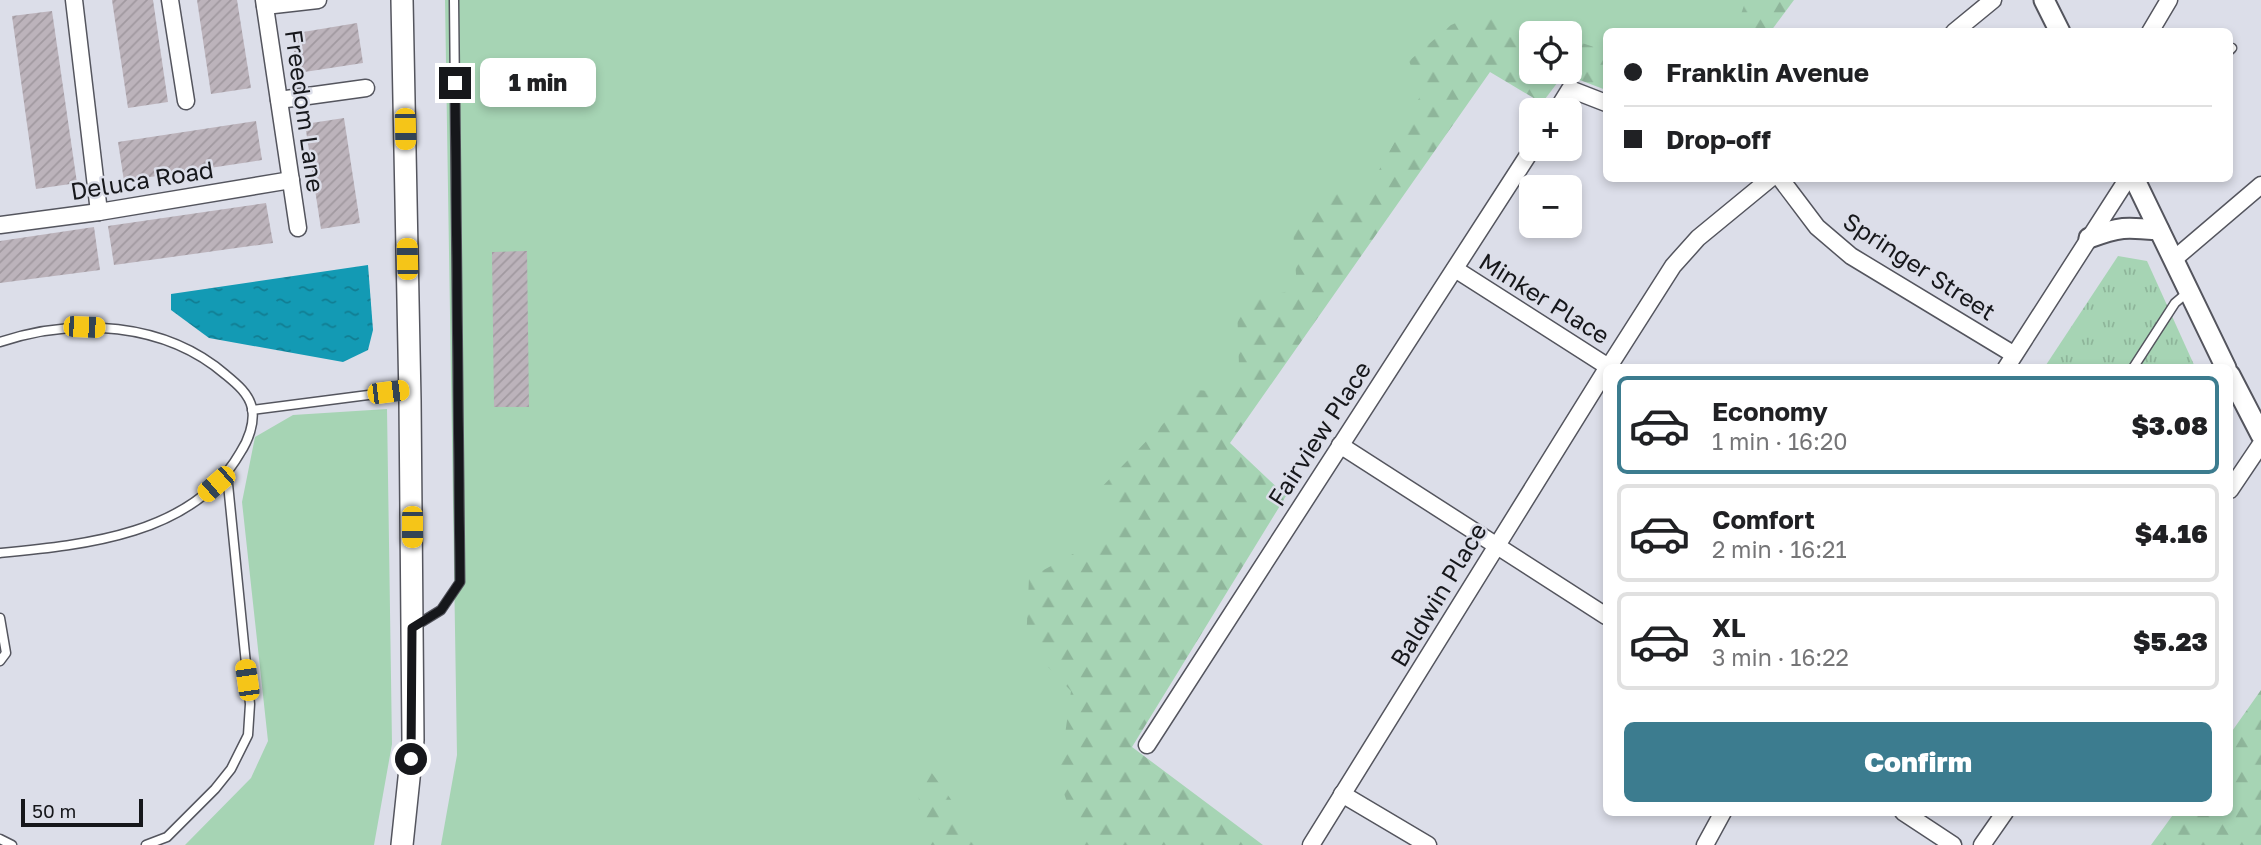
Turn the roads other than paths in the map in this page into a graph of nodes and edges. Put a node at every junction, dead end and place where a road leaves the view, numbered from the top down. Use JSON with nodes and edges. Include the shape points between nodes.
{"nodes":[{"id":1,"x":74,"y":0,"type":"edge"},
{"id":2,"x":170,"y":0,"type":"edge"},
{"id":3,"x":318,"y":0,"type":"edge"},
{"id":4,"x":402,"y":0,"type":"edge"},
{"id":5,"x":454,"y":0,"type":"edge"},
{"id":6,"x":1993,"y":0,"type":"edge"},
{"id":7,"x":2044,"y":0,"type":"edge"},
{"id":8,"x":2169,"y":0,"type":"edge"},
{"id":9,"x":265,"y":3,"type":"edge"},
{"id":10,"x":1959,"y":28,"type":"edge"},
{"id":11,"x":2058,"y":28,"type":"edge"},
{"id":12,"x":2152,"y":28,"type":"edge"},
{"id":13,"x":366,"y":88,"type":"dead end"},
{"id":14,"x":1564,"y":98,"type":"edge"},
{"id":15,"x":279,"y":100,"type":"junction"},
{"id":16,"x":186,"y":101,"type":"dead end"},
{"id":17,"x":1603,"y":102,"type":"edge"},
{"id":18,"x":1524,"y":161,"type":"edge"},
{"id":19,"x":291,"y":180,"type":"junction"},
{"id":20,"x":1766,"y":182,"type":"edge"},
{"id":21,"x":1783,"y":182,"type":"edge"},
{"id":22,"x":2136,"y":183,"type":"edge"},
{"id":23,"x":2261,"y":185,"type":"edge"},
{"id":24,"x":99,"y":212,"type":"junction"},
{"id":25,"x":0,"y":225,"type":"edge"},
{"id":26,"x":298,"y":228,"type":"dead end"},
{"id":27,"x":2159,"y":230,"type":"junction"},
{"id":28,"x":2089,"y":238,"type":"junction"},
{"id":29,"x":2173,"y":260,"type":"junction"},
{"id":30,"x":1455,"y":269,"type":"junction"},
{"id":31,"x":2188,"y":292,"type":"junction"},
{"id":32,"x":0,"y":342,"type":"edge"},
{"id":33,"x":2010,"y":361,"type":"edge"},
{"id":34,"x":1611,"y":364,"type":"edge"},
{"id":35,"x":2136,"y":364,"type":"edge"},
{"id":36,"x":2224,"y":364,"type":"edge"},
{"id":37,"x":1603,"y":365,"type":"edge"},
{"id":38,"x":1603,"y":376,"type":"edge"},
{"id":39,"x":2233,"y":381,"type":"edge"},
{"id":40,"x":410,"y":390,"type":"junction"},
{"id":41,"x":252,"y":410,"type":"junction"},
{"id":42,"x":2261,"y":435,"type":"edge"},
{"id":43,"x":2261,"y":444,"type":"edge"},
{"id":44,"x":1340,"y":445,"type":"junction"},
{"id":45,"x":227,"y":474,"type":"junction"},
{"id":46,"x":2233,"y":485,"type":"edge"},
{"id":47,"x":1496,"y":544,"type":"junction"},
{"id":48,"x":0,"y":553,"type":"edge"},
{"id":49,"x":1603,"y":614,"type":"edge"},
{"id":50,"x":0,"y":618,"type":"edge"},
{"id":51,"x":412,"y":628,"type":"junction"},
{"id":52,"x":0,"y":661,"type":"edge"},
{"id":53,"x":1147,"y":745,"type":"dead end"},
{"id":54,"x":1342,"y":794,"type":"junction"},
{"id":55,"x":1721,"y":816,"type":"edge"},
{"id":56,"x":1909,"y":816,"type":"edge"},
{"id":57,"x":2002,"y":816,"type":"edge"},
{"id":58,"x":0,"y":839,"type":"edge"},
{"id":59,"x":164,"y":841,"type":"edge"},
{"id":60,"x":12,"y":845,"type":"edge"},
{"id":61,"x":146,"y":845,"type":"edge"},
{"id":62,"x":401,"y":845,"type":"edge"},
{"id":63,"x":1311,"y":845,"type":"edge"},
{"id":64,"x":1428,"y":845,"type":"edge"},
{"id":65,"x":1704,"y":845,"type":"edge"},
{"id":66,"x":1953,"y":845,"type":"edge"},
{"id":67,"x":1982,"y":845,"type":"edge"}],
"edges":[{"from":1,"to":24,"type":"street"},
{"from":2,"to":16,"type":"street"},
{"from":3,"to":9,"type":"street"},
{"from":4,"to":40,"type":"main road"},
{"from":5,"to":51,"type":"lane","via":[[460,582],[441,610]]},
{"from":6,"to":10,"type":"street"},
{"from":7,"to":11,"type":"street"},
{"from":8,"to":12,"type":"street"},
{"from":9,"to":15,"type":"street","name":"Freedom Lane"},
{"from":13,"to":15,"type":"street"},
{"from":14,"to":17,"type":"street","via":[[1570,89]]},
{"from":15,"to":19,"type":"street","name":"Freedom Lane"},
{"from":18,"to":30,"type":"street","name":"Fairview Place"},
{"from":19,"to":24,"type":"street","name":"Deluca Road"},
{"from":19,"to":26,"type":"street","name":"Freedom Lane"},
{"from":20,"to":34,"type":"street","name":"Baldwin Place","via":[[1673,265]]},
{"from":21,"to":33,"type":"street","name":"Springer Street","via":[[1817,227],[1851,256]]},
{"from":22,"to":27,"type":"street"},
{"from":22,"to":28,"type":"street"},
{"from":23,"to":29,"type":"street"},
{"from":24,"to":25,"type":"street","name":"Deluca Road"},
{"from":27,"to":28,"type":"street","via":[[2115,228]]},
{"from":27,"to":29,"type":"street"},
{"from":28,"to":33,"type":"street"},
{"from":29,"to":31,"type":"street"},
{"from":30,"to":37,"type":"street","name":"Minker Place"},
{"from":30,"to":44,"type":"street","name":"Fairview Place"},
{"from":31,"to":35,"type":"lane","via":[[2175,303]]},
{"from":31,"to":36,"type":"street"},
{"from":32,"to":41,"type":"lane","via":[[44,330],[84,327],[157,338],[191,351],[222,371],[243,390]]},
{"from":38,"to":47,"type":"street","name":"Baldwin Place"},
{"from":39,"to":42,"type":"street"},
{"from":40,"to":41,"type":"lane"},
{"from":40,"to":51,"type":"main road"},
{"from":41,"to":45,"type":"lane","via":[[250,432]]},
{"from":43,"to":46,"type":"street"},
{"from":44,"to":47,"type":"street"},
{"from":44,"to":53,"type":"street","name":"Fairview Place"},
{"from":45,"to":48,"type":"lane","via":[[182,510],[155,522],[75,546]]},
{"from":45,"to":59,"type":"lane","via":[[250,727],[231,769]]},
{"from":47,"to":49,"type":"street"},
{"from":47,"to":54,"type":"street","name":"Baldwin Place"},
{"from":50,"to":52,"type":"lane","via":[[6,653]]},
{"from":51,"to":62,"type":"main road","via":[[413,740]]},
{"from":54,"to":63,"type":"street","name":"Baldwin Place"},
{"from":54,"to":64,"type":"street"},
{"from":55,"to":65,"type":"street"},
{"from":56,"to":66,"type":"street"},
{"from":57,"to":67,"type":"street"},
{"from":58,"to":60,"type":"lane"},
{"from":59,"to":61,"type":"lane"}]}
